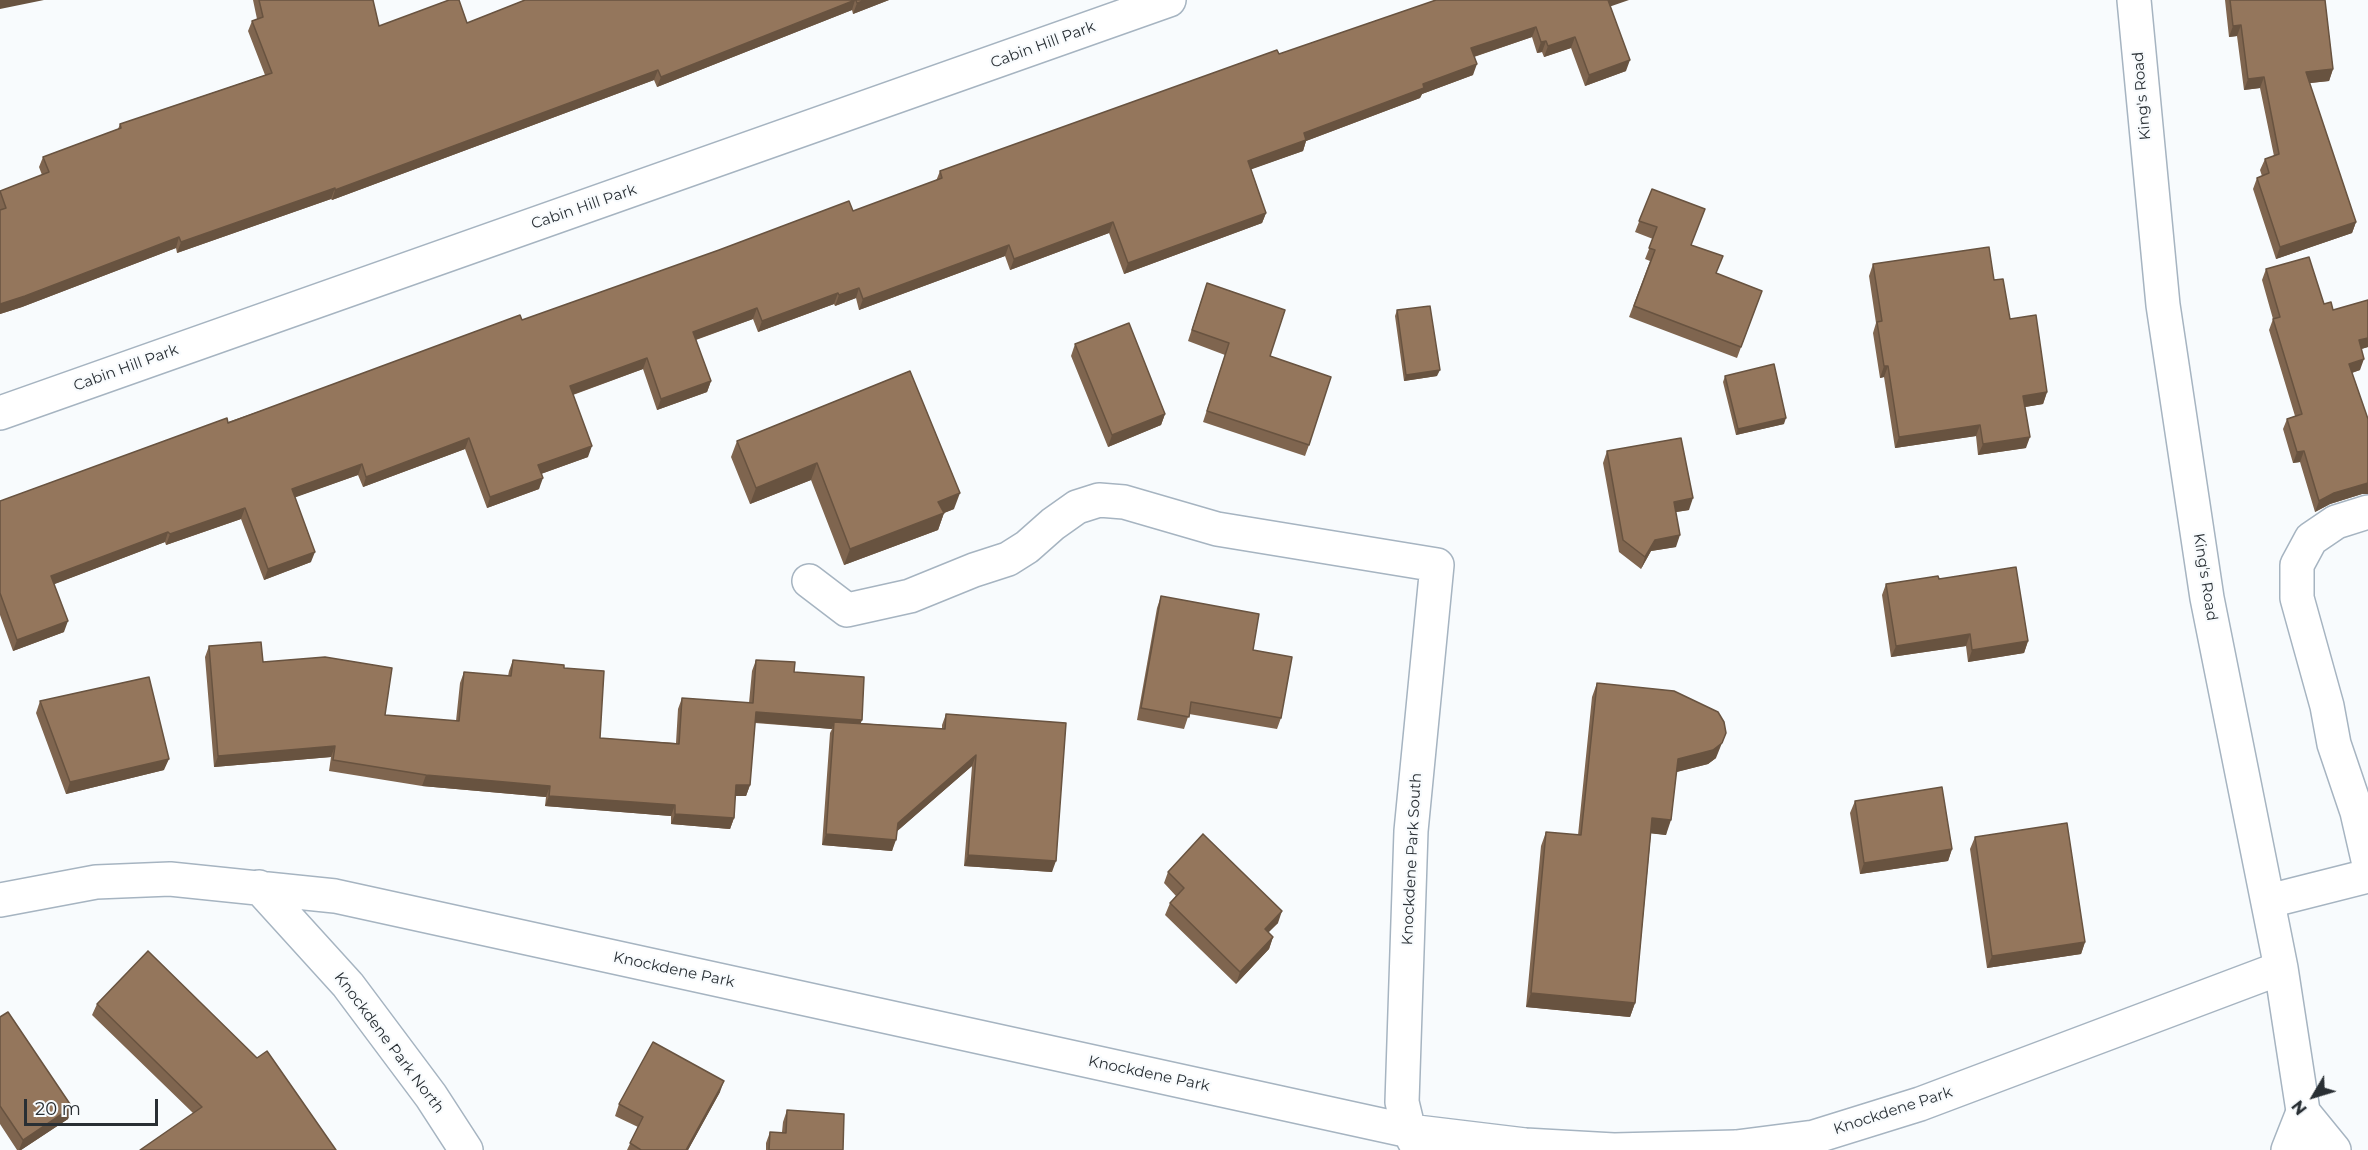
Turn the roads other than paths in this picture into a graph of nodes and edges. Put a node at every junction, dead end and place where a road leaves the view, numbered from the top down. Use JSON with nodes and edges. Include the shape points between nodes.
{"nodes":[{"id":1,"x":1169,"y":0,"type":"edge"},
{"id":2,"x":2134,"y":0,"type":"edge"},
{"id":3,"x":0,"y":413,"type":"edge"},
{"id":4,"x":2368,"y":512,"type":"edge"},
{"id":5,"x":809,"y":581,"type":"dead end"},
{"id":6,"x":2368,"y":860,"type":"edge"},
{"id":7,"x":2368,"y":876,"type":"edge"},
{"id":8,"x":259,"y":887,"type":"junction"},
{"id":9,"x":0,"y":900,"type":"edge"},
{"id":10,"x":2269,"y":901,"type":"junction"},
{"id":11,"x":2281,"y":968,"type":"junction"},
{"id":12,"x":2303,"y":1112,"type":"junction"},
{"id":13,"x":1414,"y":1141,"type":"edge"},
{"id":14,"x":466,"y":1150,"type":"edge"},
{"id":15,"x":2288,"y":1150,"type":"edge"},
{"id":16,"x":2309,"y":1150,"type":"edge"},
{"id":17,"x":2334,"y":1150,"type":"edge"}],
"edges":[{"from":1,"to":3,"type":"main road","name":"Cabin Hill Park"},
{"from":2,"to":10,"type":"main road","name":"King's Road","via":[[2168,340],[2207,598]]},
{"from":4,"to":6,"type":"main road","via":[[2336,522],[2311,539],[2297,565],[2297,598]]},
{"from":5,"to":13,"type":"main road","name":"Knockdene Park South","via":[[847,610],[910,596],[1008,559],[1077,507],[1099,500],[1124,502],[1217,529],[1437,565],[1411,831],[1402,1101]]},
{"from":7,"to":10,"type":"main road"},
{"from":8,"to":9,"type":"main road","name":"Knockdene Park","via":[[170,879],[96,882]]},
{"from":8,"to":13,"type":"main road","name":"Knockdene Park","via":[[334,896]]},
{"from":8,"to":14,"type":"main road","name":"Knockdene Park North","via":[[348,985]]},
{"from":10,"to":11,"type":"main road","name":"King's Road"},
{"from":11,"to":12,"type":"main road","name":"King's Road"},
{"from":11,"to":13,"type":"main road","name":"Knockdene Park","via":[[1920,1104],[1814,1137],[1736,1147],[1614,1150]]},
{"from":12,"to":15,"type":"main road"},
{"from":12,"to":16,"type":"main road","name":"King's Road"},
{"from":12,"to":17,"type":"main road"}]}
